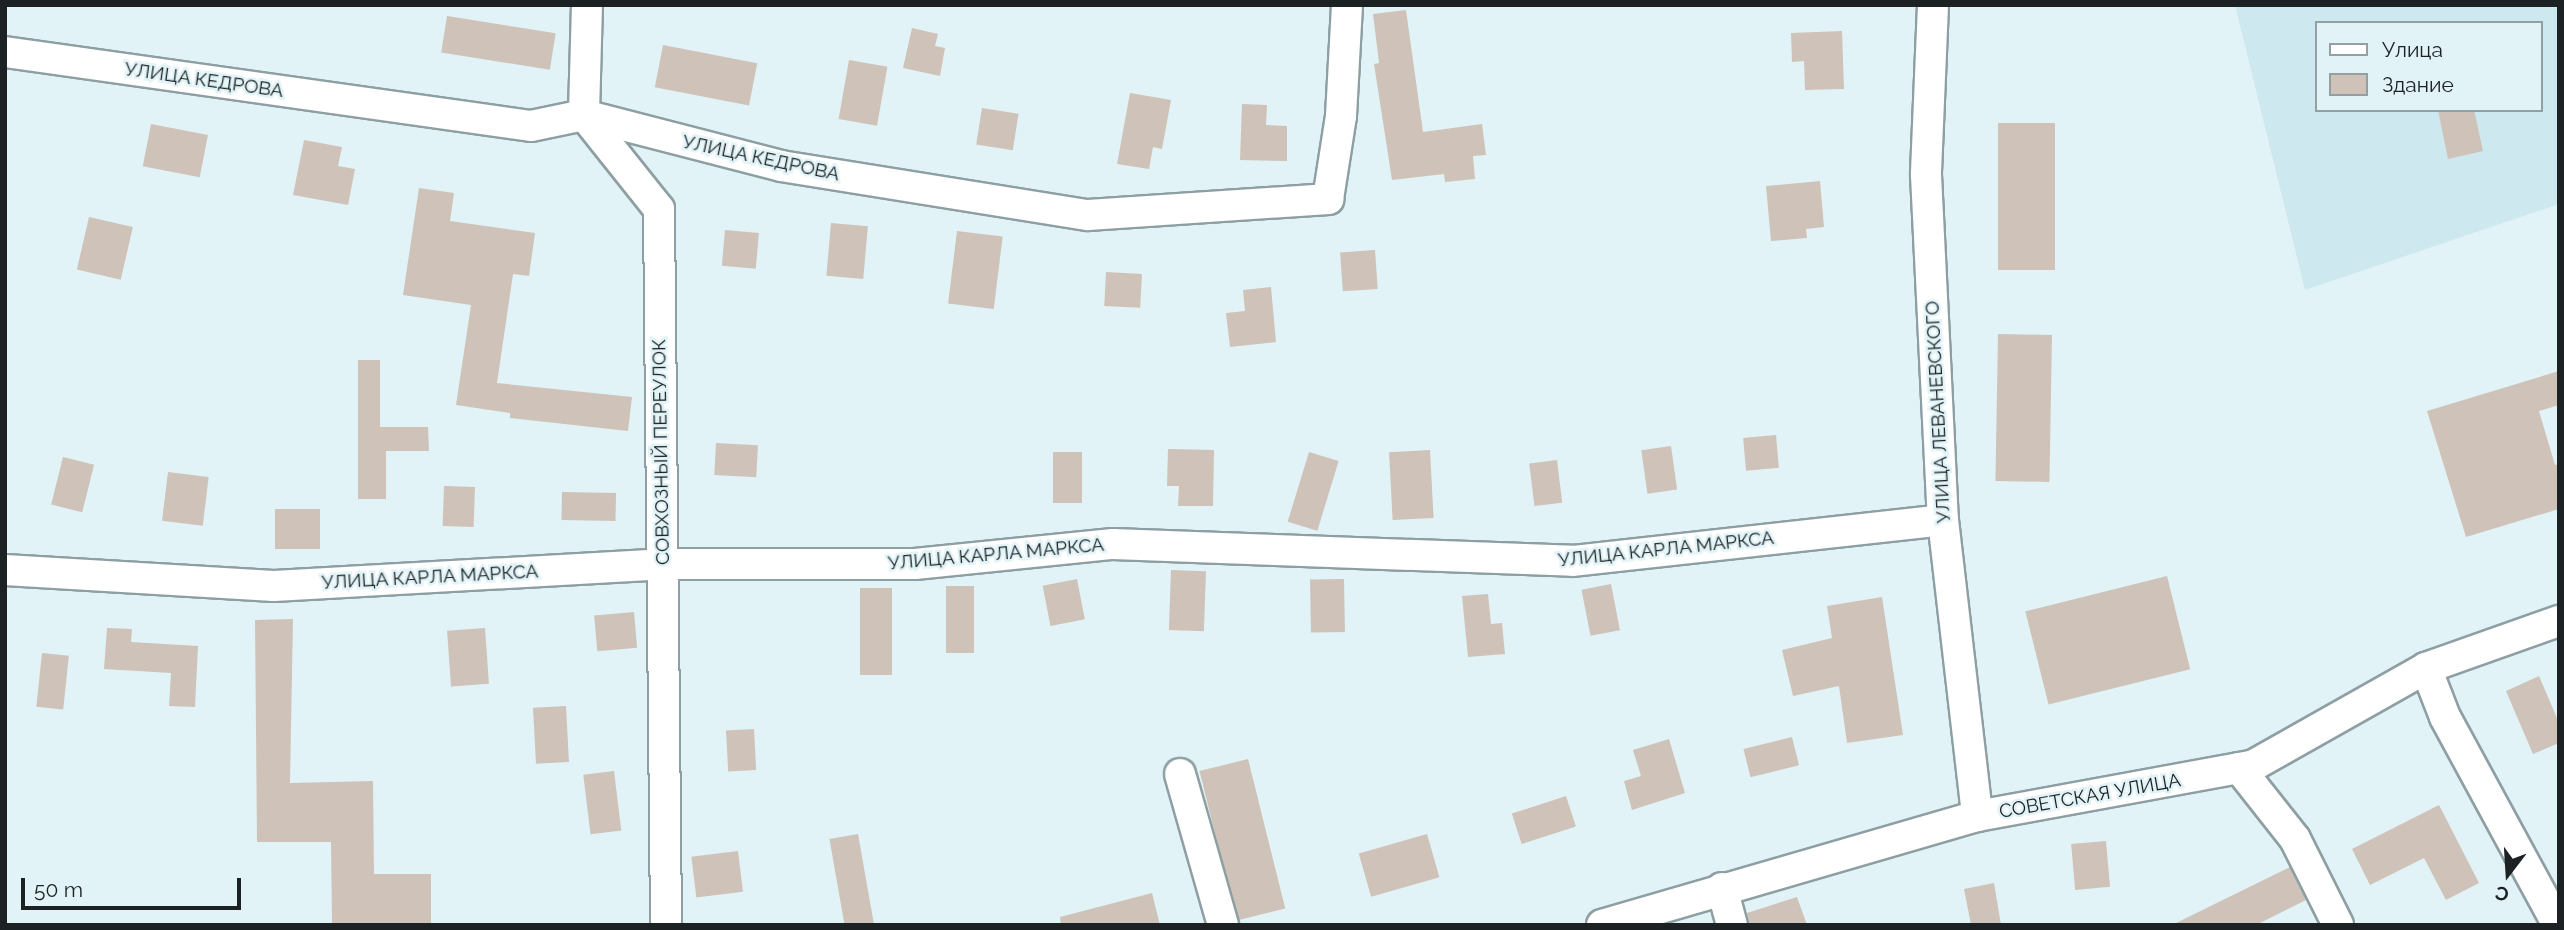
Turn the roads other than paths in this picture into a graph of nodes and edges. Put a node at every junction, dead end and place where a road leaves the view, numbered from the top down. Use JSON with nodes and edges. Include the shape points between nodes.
{"nodes":[{"id":1,"x":587,"y":5,"type":"edge"},
{"id":2,"x":1347,"y":5,"type":"edge"},
{"id":3,"x":1933,"y":5,"type":"edge"},
{"id":4,"x":5,"y":52,"type":"edge"},
{"id":5,"x":584,"y":116,"type":"junction"},
{"id":6,"x":1943,"y":520,"type":"junction"},
{"id":7,"x":662,"y":564,"type":"junction"},
{"id":8,"x":5,"y":570,"type":"edge"},
{"id":9,"x":2559,"y":621,"type":"edge"},
{"id":10,"x":2426,"y":668,"type":"junction"},
{"id":11,"x":2239,"y":768,"type":"junction"},
{"id":12,"x":1181,"y":774,"type":"dead end"},
{"id":13,"x":1977,"y":816,"type":"junction"},
{"id":14,"x":1722,"y":888,"type":"junction"},
{"id":15,"x":666,"y":925,"type":"edge"},
{"id":16,"x":1223,"y":925,"type":"edge"},
{"id":17,"x":1602,"y":925,"type":"edge"},
{"id":18,"x":1731,"y":925,"type":"edge"},
{"id":19,"x":2338,"y":925,"type":"edge"},
{"id":20,"x":2558,"y":925,"type":"edge"}],
"edges":[{"from":1,"to":5,"type":"street"},
{"from":2,"to":5,"type":"street","name":"УЛИЦА КЕДРОВА","via":[[1341,116],[1328,199],[1088,215],[781,166]]},
{"from":3,"to":6,"type":"street","name":"УЛИЦА ЛЕВАНЕВСКОГО","via":[[1926,176]]},
{"from":4,"to":5,"type":"street","name":"УЛИЦА КЕДРОВА","via":[[531,126]]},
{"from":5,"to":7,"type":"street","name":"СОВХОЗНЫЙ ПЕРЕУЛОК","via":[[659,209]]},
{"from":6,"to":7,"type":"street","name":"УЛИЦА КАРЛА МАРКСА","via":[[1573,561],[1113,544],[915,564]]},
{"from":6,"to":13,"type":"street","name":"УЛИЦА ЛЕВАНЕВСКОГО"},
{"from":7,"to":8,"type":"street","name":"УЛИЦА КАРЛА МАРКСА","via":[[274,586]]},
{"from":7,"to":15,"type":"street","name":"СОВХОЗНЫЙ ПЕРЕУЛОК"},
{"from":9,"to":10,"type":"street","name":"СОВЕТСКАЯ УЛИЦА"},
{"from":10,"to":11,"type":"street","name":"СОВЕТСКАЯ УЛИЦА","via":[[2254,765]]},
{"from":10,"to":20,"type":"street","via":[[2445,717]]},
{"from":11,"to":13,"type":"street","name":"СОВЕТСКАЯ УЛИЦА"},
{"from":11,"to":19,"type":"street","via":[[2295,839]]},
{"from":12,"to":16,"type":"street"},
{"from":13,"to":14,"type":"street","name":"СОВЕТСКАЯ УЛИЦА"},
{"from":14,"to":17,"type":"street","name":"СОВЕТСКАЯ УЛИЦА"},
{"from":14,"to":18,"type":"street"}]}
